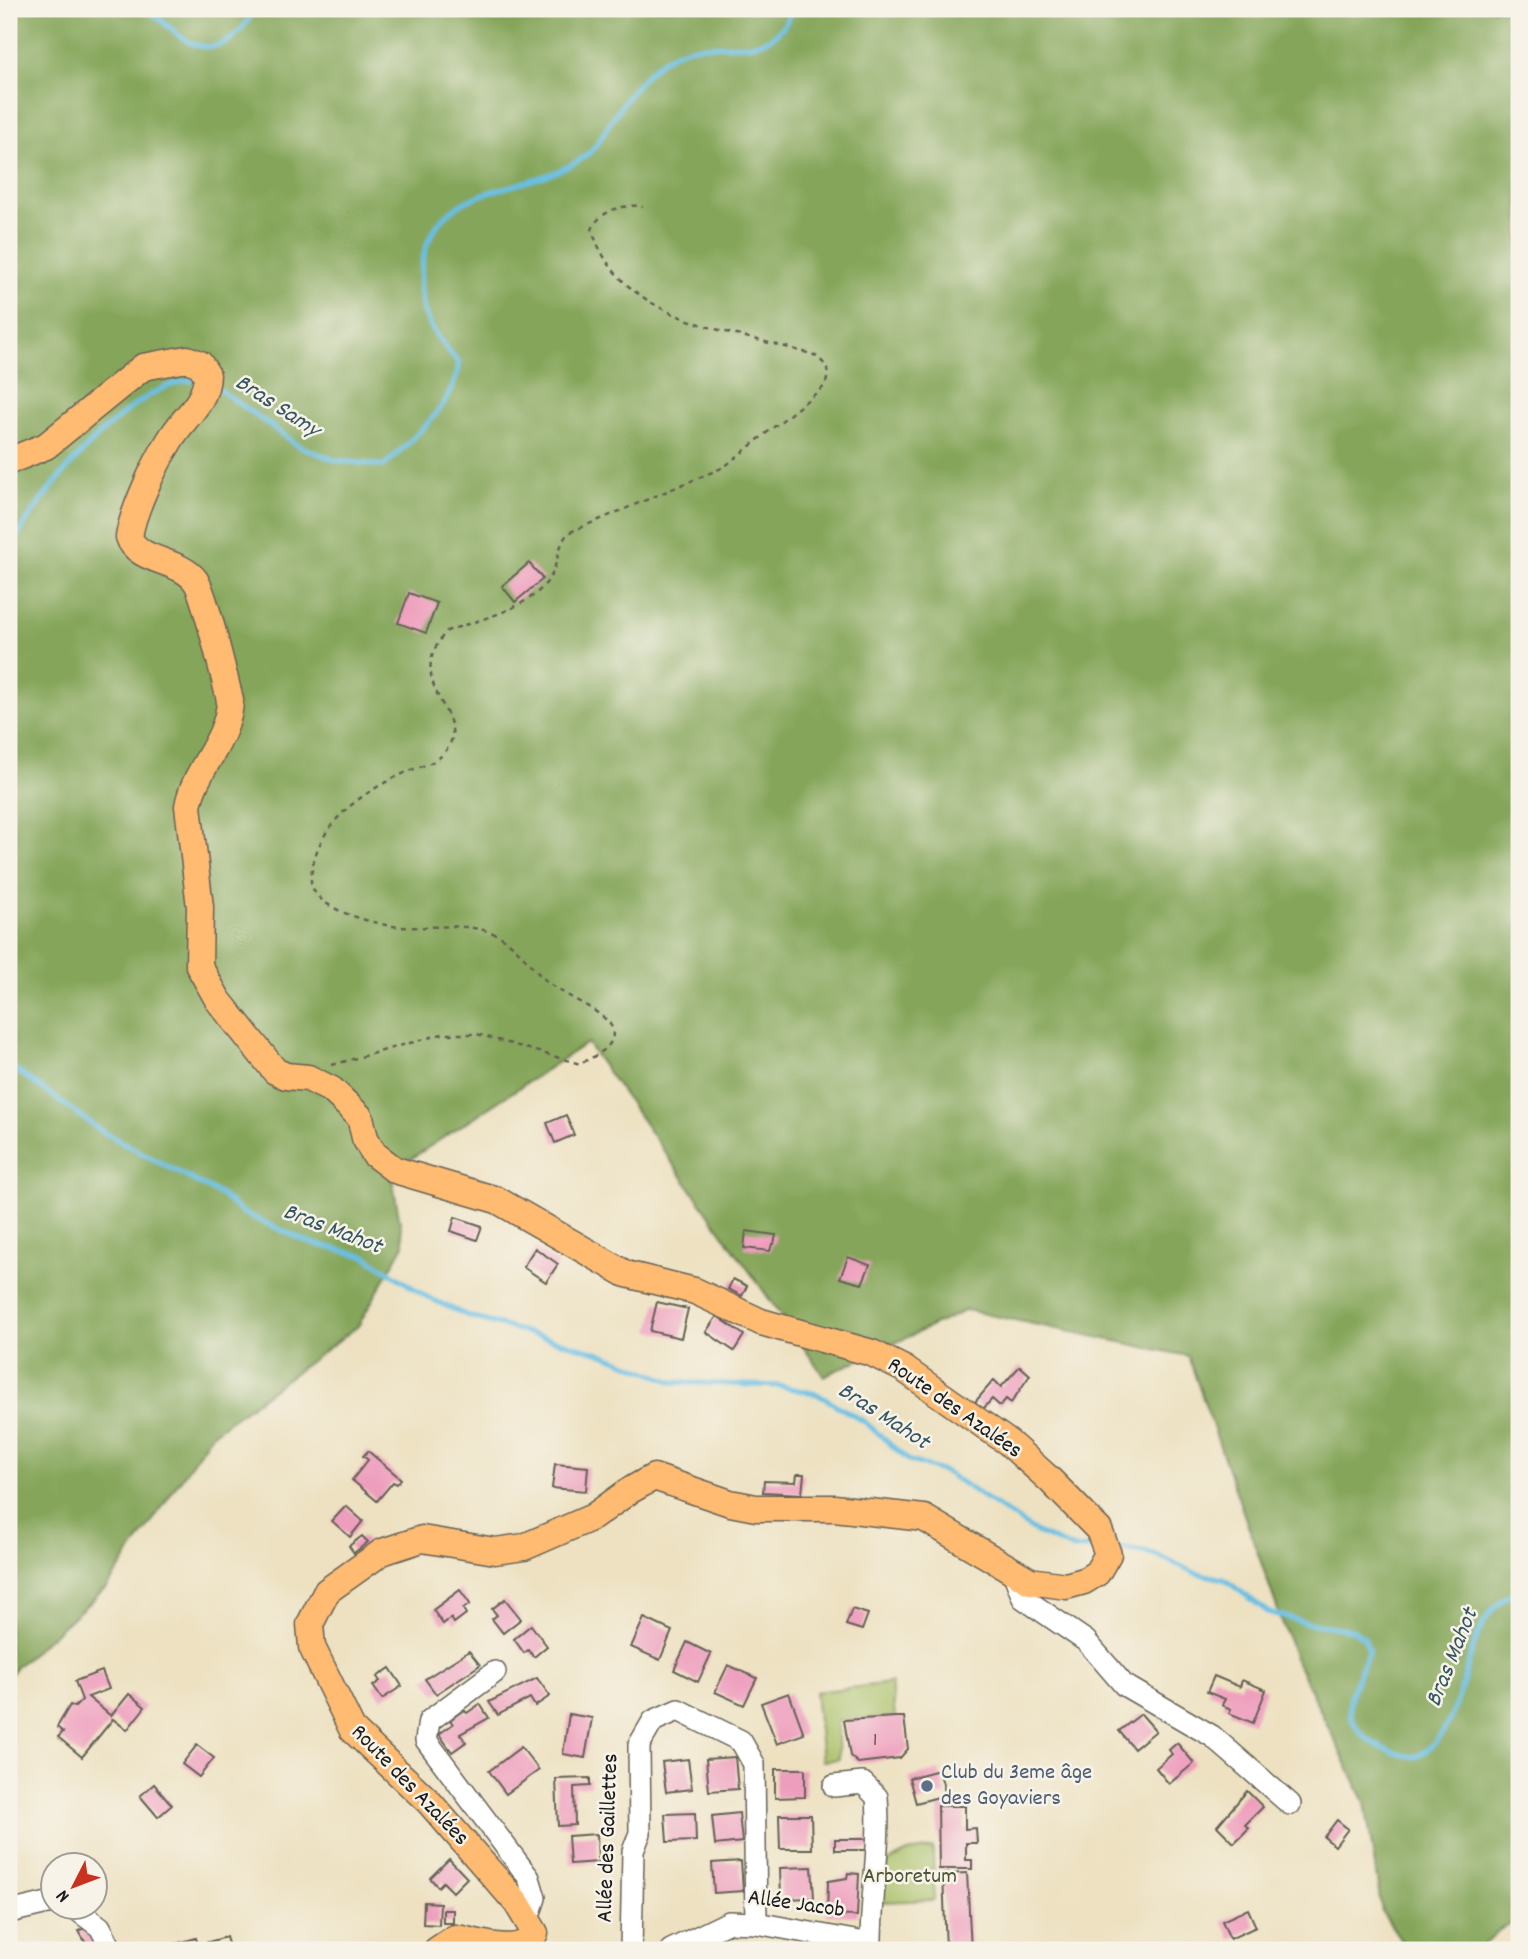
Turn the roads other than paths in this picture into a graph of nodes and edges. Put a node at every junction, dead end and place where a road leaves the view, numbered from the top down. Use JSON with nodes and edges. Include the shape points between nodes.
{"nodes":[{"id":1,"x":9,"y":461,"type":"edge"},
{"id":2,"x":1012,"y":1569,"type":"junction"},
{"id":3,"x":495,"y":1672,"type":"dead end"},
{"id":4,"x":834,"y":1786,"type":"dead end"},
{"id":5,"x":1290,"y":1804,"type":"dead end"},
{"id":6,"x":38,"y":1905,"type":"edge"},
{"id":7,"x":9,"y":1912,"type":"edge"},
{"id":8,"x":528,"y":1919,"type":"junction"},
{"id":9,"x":91,"y":1920,"type":"edge"},
{"id":10,"x":756,"y":1923,"type":"junction"},
{"id":11,"x":871,"y":1947,"type":"edge"},
{"id":12,"x":112,"y":1950,"type":"edge"},
{"id":13,"x":437,"y":1950,"type":"edge"},
{"id":14,"x":631,"y":1950,"type":"edge"},
{"id":15,"x":671,"y":1950,"type":"edge"}],
"edges":[{"from":1,"to":2,"type":"main road","name":"Route des Azalées","via":[[47,446],[143,367],[187,359],[200,364],[207,375],[202,402],[170,439],[129,537],[142,553],[177,564],[202,591],[230,700],[223,732],[190,792],[188,806],[200,907],[199,966],[218,1000],[275,1071],[332,1090],[360,1117],[374,1154],[395,1170],[498,1200],[626,1274],[695,1291],[761,1322],[872,1353],[904,1369],[1009,1443],[1089,1517],[1108,1554],[1097,1573],[1084,1581],[1048,1585],[1030,1581]]},
{"from":2,"to":5,"type":"street","via":[[1023,1598],[1086,1641],[1124,1685],[1212,1736]]},
{"from":2,"to":8,"type":"main road","name":"Route des Azalées","via":[[925,1518],[834,1508],[756,1508],[654,1477],[593,1517],[524,1547],[495,1551],[422,1539],[382,1552],[354,1570],[327,1591],[310,1623],[312,1647],[345,1719],[359,1738],[429,1802]]},
{"from":3,"to":8,"type":"street","name":"Route des Azalées","via":[[429,1721],[426,1740],[529,1878],[535,1898]]},
{"from":4,"to":11,"type":"street","via":[[863,1783],[877,1797]]},
{"from":6,"to":7,"type":"street"},
{"from":8,"to":13,"type":"main road","name":"Route des Azalées","via":[[535,1933],[518,1948],[455,1938]]},
{"from":9,"to":12,"type":"street","via":[[100,1927]]},
{"from":10,"to":11,"type":"street","name":"Allée Jacob"},
{"from":10,"to":14,"type":"street","name":"Allée des Gaillettes","via":[[754,1764],[741,1741],[678,1710],[653,1721],[639,1745],[640,1833],[633,1851]]},
{"from":10,"to":15,"type":"street","name":"Allée Jacob","via":[[729,1922]]}]}
